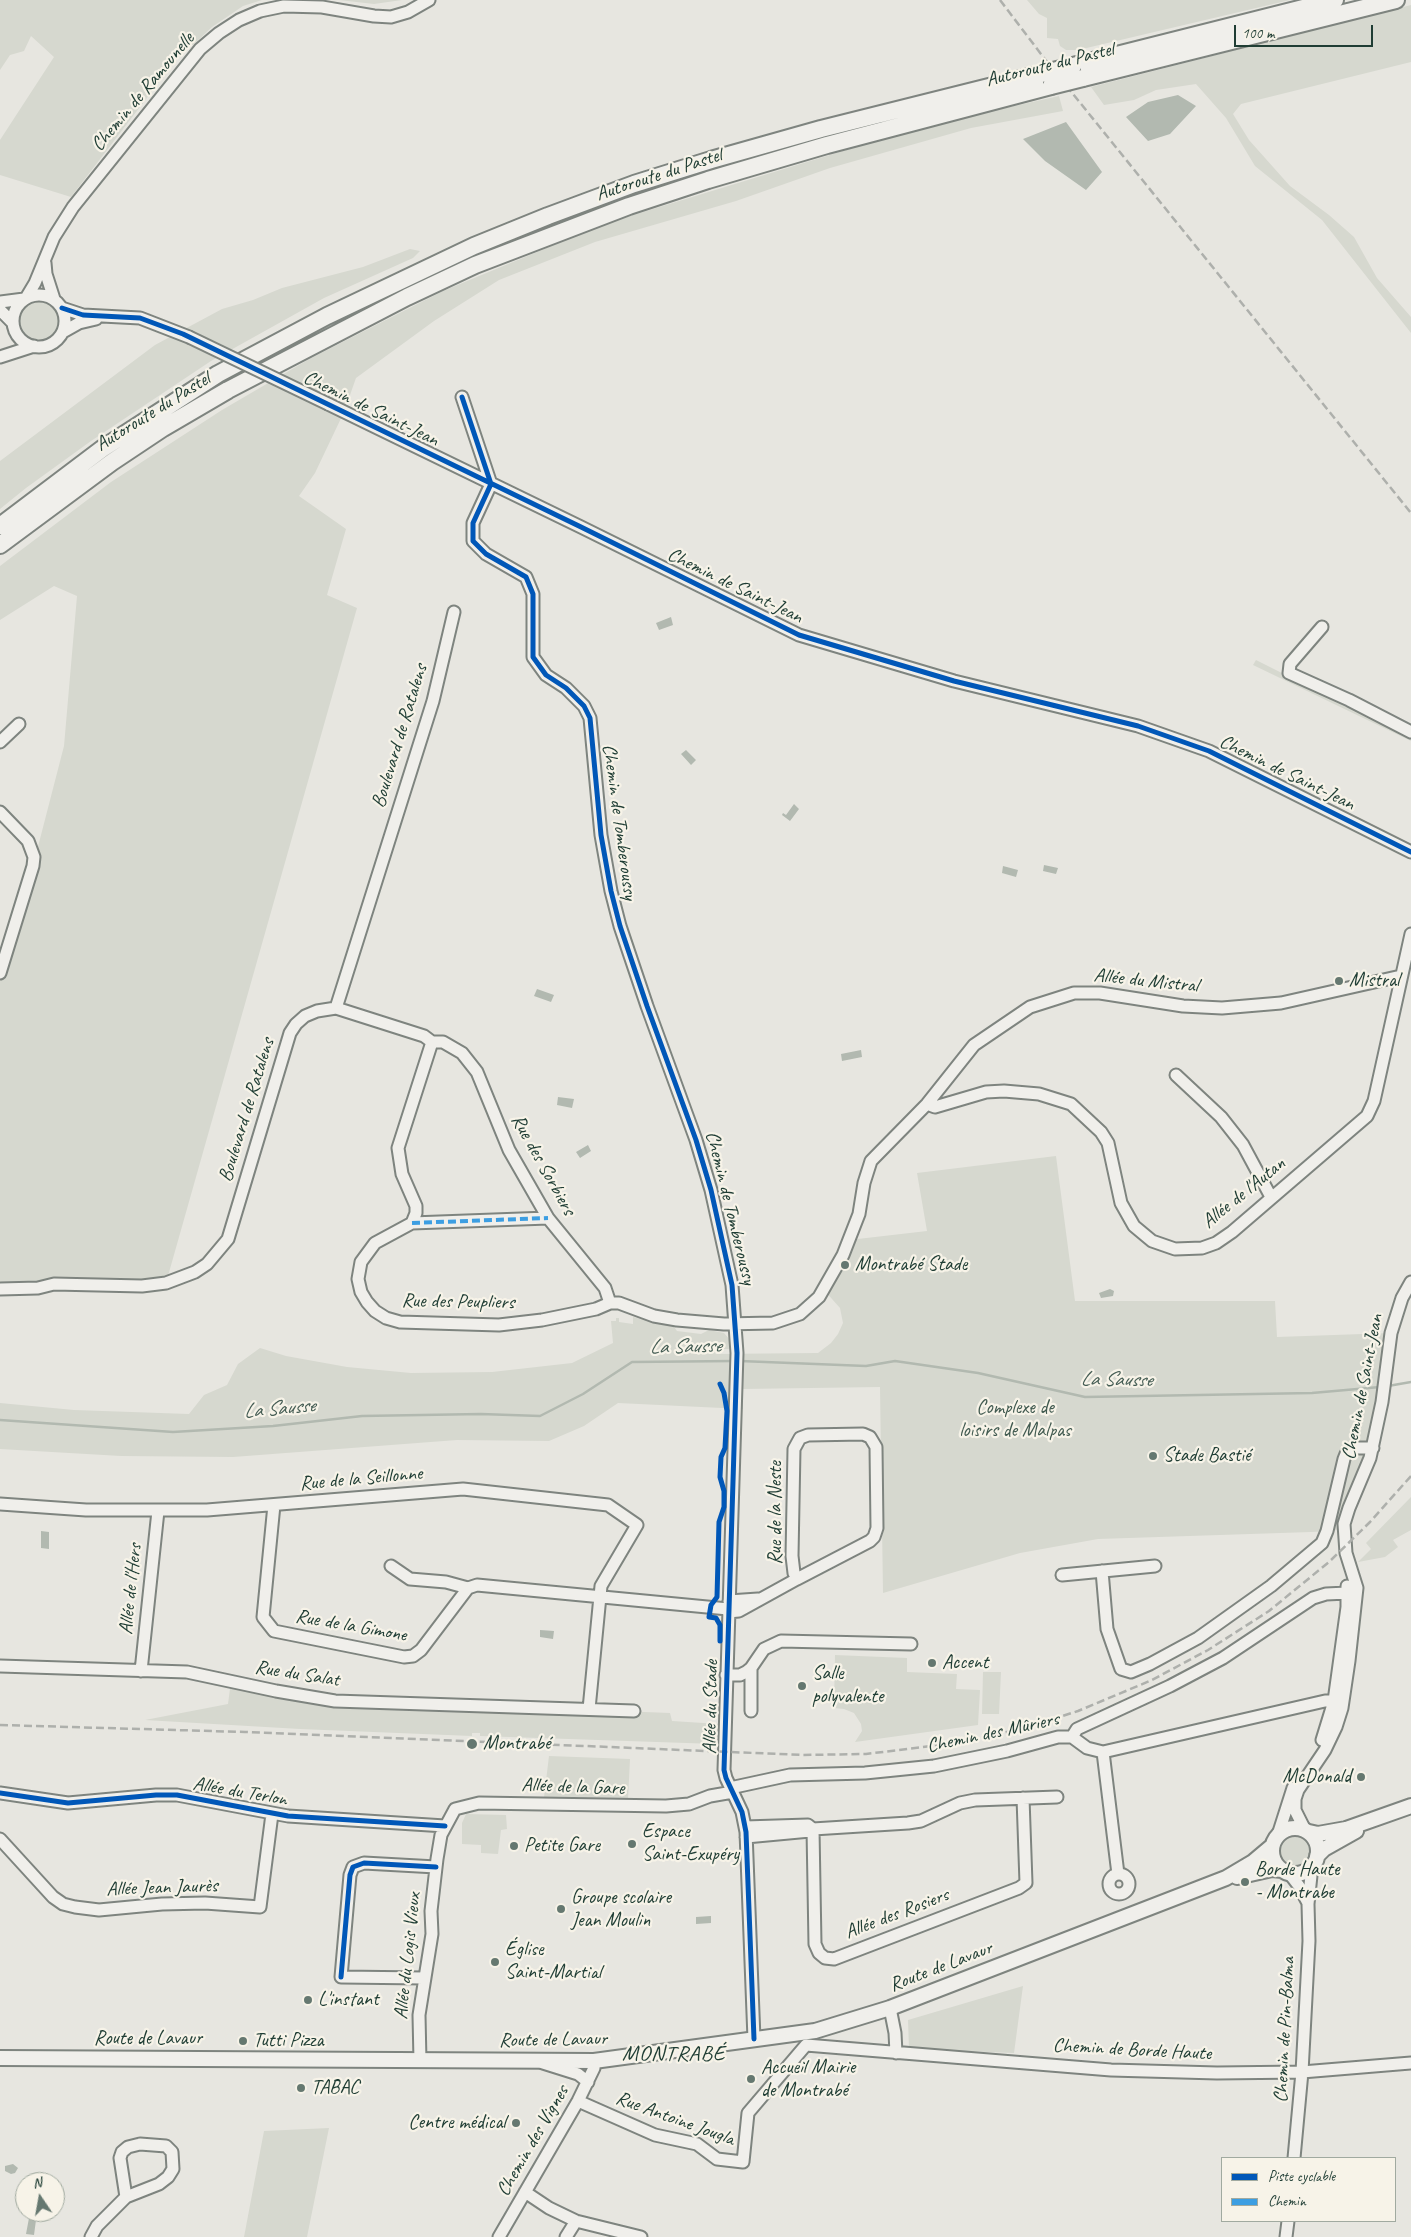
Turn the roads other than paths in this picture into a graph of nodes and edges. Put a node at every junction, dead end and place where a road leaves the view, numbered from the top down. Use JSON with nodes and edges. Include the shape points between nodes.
{"nodes":[{"id":1,"x":429,"y":0,"type":"edge"},
{"id":2,"x":1335,"y":0,"type":"edge"},
{"id":3,"x":1396,"y":0,"type":"edge"},
{"id":4,"x":1078,"y":72,"type":"junction"},
{"id":5,"x":1046,"y":80,"type":"junction"},
{"id":6,"x":45,"y":261,"type":"junction"},
{"id":7,"x":25,"y":299,"type":"junction"},
{"id":8,"x":54,"y":299,"type":"junction"},
{"id":9,"x":0,"y":302,"type":"edge"},
{"id":10,"x":62,"y":308,"type":"junction"},
{"id":11,"x":0,"y":310,"type":"edge"},
{"id":12,"x":110,"y":316,"type":"junction"},
{"id":13,"x":14,"y":326,"type":"junction"},
{"id":14,"x":63,"y":332,"type":"junction"},
{"id":15,"x":34,"y":346,"type":"junction"},
{"id":16,"x":1,"y":357,"type":"edge"},
{"id":17,"x":462,"y":397,"type":"dead end"},
{"id":18,"x":491,"y":484,"type":"junction"},
{"id":19,"x":0,"y":526,"type":"edge"},
{"id":20,"x":0,"y":546,"type":"edge"},
{"id":21,"x":454,"y":612,"type":"dead end"},
{"id":22,"x":1322,"y":627,"type":"dead end"},
{"id":23,"x":19,"y":724,"type":"dead end"},
{"id":24,"x":1411,"y":732,"type":"edge"},
{"id":25,"x":0,"y":742,"type":"edge"},
{"id":26,"x":0,"y":812,"type":"edge"},
{"id":27,"x":1411,"y":852,"type":"edge"},
{"id":28,"x":1411,"y":934,"type":"edge"},
{"id":29,"x":0,"y":974,"type":"edge"},
{"id":30,"x":1401,"y":976,"type":"junction"},
{"id":31,"x":336,"y":1008,"type":"junction"},
{"id":32,"x":432,"y":1042,"type":"junction"},
{"id":33,"x":1176,"y":1075,"type":"dead end"},
{"id":34,"x":927,"y":1104,"type":"junction"},
{"id":35,"x":1271,"y":1197,"type":"junction"},
{"id":36,"x":548,"y":1218,"type":"junction"},
{"id":37,"x":412,"y":1223,"type":"junction"},
{"id":38,"x":1411,"y":1282,"type":"edge"},
{"id":39,"x":0,"y":1289,"type":"edge"},
{"id":40,"x":610,"y":1302,"type":"junction"},
{"id":41,"x":736,"y":1323,"type":"junction"},
{"id":42,"x":1373,"y":1448,"type":"junction"},
{"id":43,"x":0,"y":1504,"type":"edge"},
{"id":44,"x":274,"y":1505,"type":"junction"},
{"id":45,"x":158,"y":1510,"type":"junction"},
{"id":46,"x":1347,"y":1557,"type":"junction"},
{"id":47,"x":391,"y":1566,"type":"dead end"},
{"id":48,"x":1155,"y":1566,"type":"dead end"},
{"id":49,"x":1102,"y":1571,"type":"junction"},
{"id":50,"x":1062,"y":1575,"type":"dead end"},
{"id":51,"x":798,"y":1579,"type":"junction"},
{"id":52,"x":468,"y":1588,"type":"junction"},
{"id":53,"x":1347,"y":1593,"type":"junction"},
{"id":54,"x":600,"y":1598,"type":"junction"},
{"id":55,"x":728,"y":1607,"type":"junction"},
{"id":56,"x":911,"y":1644,"type":"dead end"},
{"id":57,"x":0,"y":1666,"type":"edge"},
{"id":58,"x":751,"y":1668,"type":"junction"},
{"id":59,"x":141,"y":1670,"type":"junction"},
{"id":60,"x":726,"y":1675,"type":"junction"},
{"id":61,"x":1312,"y":1705,"type":"junction"},
{"id":62,"x":1338,"y":1705,"type":"junction"},
{"id":63,"x":589,"y":1710,"type":"junction"},
{"id":64,"x":634,"y":1711,"type":"dead end"},
{"id":65,"x":751,"y":1711,"type":"dead end"},
{"id":66,"x":1330,"y":1717,"type":"junction"},
{"id":67,"x":1072,"y":1737,"type":"junction"},
{"id":68,"x":1103,"y":1752,"type":"junction"},
{"id":69,"x":730,"y":1786,"type":"junction"},
{"id":70,"x":0,"y":1792,"type":"edge"},
{"id":71,"x":710,"y":1796,"type":"junction"},
{"id":72,"x":1057,"y":1797,"type":"dead end"},
{"id":73,"x":1023,"y":1798,"type":"junction"},
{"id":74,"x":1411,"y":1806,"type":"edge"},
{"id":75,"x":272,"y":1814,"type":"junction"},
{"id":76,"x":1371,"y":1822,"type":"junction"},
{"id":77,"x":445,"y":1826,"type":"junction"},
{"id":78,"x":813,"y":1829,"type":"junction"},
{"id":79,"x":1307,"y":1831,"type":"junction"},
{"id":80,"x":746,"y":1832,"type":"junction"},
{"id":81,"x":0,"y":1839,"type":"edge"},
{"id":82,"x":1275,"y":1841,"type":"junction"},
{"id":83,"x":1314,"y":1861,"type":"junction"},
{"id":84,"x":436,"y":1867,"type":"junction"},
{"id":85,"x":1286,"y":1872,"type":"junction"},
{"id":86,"x":1118,"y":1874,"type":"dead end"},
{"id":87,"x":1226,"y":1878,"type":"junction"},
{"id":88,"x":1308,"y":1904,"type":"junction"},
{"id":89,"x":424,"y":1978,"type":"junction"},
{"id":90,"x":890,"y":2008,"type":"junction"},
{"id":91,"x":754,"y":2039,"type":"junction"},
{"id":92,"x":806,"y":2045,"type":"joint"},
{"id":93,"x":896,"y":2053,"type":"junction"},
{"id":94,"x":0,"y":2058,"type":"edge"},
{"id":95,"x":420,"y":2061,"type":"junction"},
{"id":96,"x":542,"y":2062,"type":"junction"},
{"id":97,"x":594,"y":2062,"type":"junction"},
{"id":98,"x":1411,"y":2063,"type":"edge"},
{"id":99,"x":1302,"y":2072,"type":"junction"},
{"id":100,"x":588,"y":2082,"type":"junction"},
{"id":101,"x":580,"y":2102,"type":"junction"},
{"id":102,"x":1294,"y":2157,"type":"edge"},
{"id":103,"x":525,"y":2192,"type":"junction"},
{"id":104,"x":126,"y":2197,"type":"junction"},
{"id":105,"x":576,"y":2221,"type":"junction"},
{"id":106,"x":1288,"y":2222,"type":"edge"},
{"id":107,"x":90,"y":2237,"type":"edge"},
{"id":108,"x":499,"y":2237,"type":"edge"},
{"id":109,"x":566,"y":2237,"type":"edge"},
{"id":110,"x":641,"y":2237,"type":"edge"},
{"id":111,"x":1286,"y":2237,"type":"edge"}],
"edges":[{"from":1,"to":6,"type":"street","name":"Chemin de Ramounelle","via":[[391,17],[322,7],[284,6],[260,11],[219,33],[200,49],[73,207],[54,237]]},
{"from":2,"to":4,"type":"highway","name":"Autoroute du Pastel"},
{"from":3,"to":4,"type":"highway","name":"Autoroute du Pastel"},
{"from":4,"to":5,"type":"highway","name":"Autoroute du Pastel","bridge":true},
{"from":5,"to":19,"type":"highway","name":"Autoroute du Pastel","via":[[820,129],[711,160],[582,203],[474,246],[362,298],[218,374],[102,449]]},
{"from":5,"to":20,"type":"highway","name":"Autoroute du Pastel","via":[[708,180],[629,206],[475,266],[220,394],[112,462]]},
{"from":6,"to":7,"type":"street","name":"Chemin de Ramounelle"},
{"from":6,"to":8,"type":"street"},
{"from":7,"to":8,"type":"street","via":[[37,295]]},
{"from":7,"to":9,"type":"street"},
{"from":7,"to":13,"type":"street","via":[[16,309]]},
{"from":8,"to":10,"type":"street"},
{"from":10,"to":12,"type":"street","name":"Chemin de Saint-Jean","via":[[83,315]]},
{"from":10,"to":14,"type":"street","via":[[65,317]]},
{"from":11,"to":13,"type":"street"},
{"from":12,"to":14,"type":"street","name":"Chemin de Saint-Jean","via":[[86,321]]},
{"from":12,"to":18,"type":"street","name":"Chemin de Saint-Jean","bridge":true,"via":[[140,318],[189,337]]},
{"from":13,"to":15,"type":"street","via":[[20,338]]},
{"from":13,"to":16,"type":"street","via":[[12,344]]},
{"from":14,"to":15,"type":"street","via":[[52,343]]},
{"from":15,"to":16,"type":"street"},
{"from":17,"to":18,"type":"street"},
{"from":18,"to":27,"type":"street","name":"Chemin de Saint-Jean","via":[[799,635],[954,681],[1138,726],[1209,751]]},
{"from":18,"to":41,"type":"street","name":"Chemin de Tomberoussy","via":[[473,523],[473,541],[486,554],[526,577],[533,594],[533,657],[546,674],[584,706],[590,718],[607,874],[620,926],[711,1190],[732,1285]]},
{"from":21,"to":31,"type":"street","name":"Boulevard de Ratalens","via":[[433,701]]},
{"from":22,"to":24,"type":"street","via":[[1290,664],[1289,673]]},
{"from":23,"to":25,"type":"street"},
{"from":26,"to":29,"type":"street","via":[[28,841],[34,857]]},
{"from":28,"to":30,"type":"street","name":"Allée de l'Autan"},
{"from":30,"to":34,"type":"street","name":"Allée du Mistral","via":[[1281,1003],[1222,1008],[1183,1006],[1100,993],[1074,993],[1054,998],[1030,1007],[974,1045]]},
{"from":30,"to":35,"type":"street","name":"Allée de l'Autan","via":[[1374,1101],[1366,1116]]},
{"from":31,"to":32,"type":"street","name":"Rue des Sorbiers","via":[[424,1036]]},
{"from":31,"to":39,"type":"street","name":"Boulevard de Ratalens","via":[[305,1016],[290,1033],[232,1230],[207,1264],[166,1283],[142,1286],[54,1284],[38,1288]]},
{"from":32,"to":36,"type":"street","name":"Rue des Sorbiers","via":[[454,1047],[470,1061],[509,1150]]},
{"from":32,"to":37,"type":"street","via":[[398,1148],[402,1174],[416,1206]]},
{"from":33,"to":35,"type":"street","via":[[1221,1117],[1242,1145]]},
{"from":34,"to":35,"type":"street","name":"Allée de l'Autan","via":[[935,1107],[1004,1090],[1046,1095],[1070,1104],[1101,1132],[1108,1143],[1121,1203],[1134,1226],[1152,1241],[1175,1249],[1216,1244]]},
{"from":34,"to":41,"type":"street","via":[[871,1161],[855,1225],[819,1297],[800,1314],[788,1319],[774,1323]]},
{"from":36,"to":37,"type":"street"},
{"from":36,"to":40,"type":"street","name":"Rue des Sorbiers","via":[[605,1288]]},
{"from":37,"to":40,"type":"street","name":"Rue des Peupliers","via":[[375,1243],[359,1270],[361,1292],[375,1311],[386,1318],[417,1324],[498,1325],[596,1309]]},
{"from":38,"to":42,"type":"street","name":"Chemin de Saint-Jean","via":[[1394,1319],[1389,1340]]},
{"from":40,"to":41,"type":"street","via":[[677,1320]]},
{"from":41,"to":55,"type":"street","name":"Allée du Stade"},
{"from":42,"to":46,"type":"street","name":"Chemin de Saint-Jean","via":[[1345,1520]]},
{"from":42,"to":49,"type":"street","via":[[1356,1448],[1346,1454],[1322,1543],[1198,1638],[1131,1672],[1121,1669],[1107,1629]]},
{"from":43,"to":45,"type":"street","name":"Rue de la Seillonne"},
{"from":44,"to":45,"type":"street","name":"Rue de la Seillonne"},
{"from":44,"to":52,"type":"street","name":"Rue de la Gimone","via":[[263,1617],[274,1632],[404,1657],[414,1656]]},
{"from":44,"to":54,"type":"street","name":"Rue de la Seillonne","via":[[463,1489],[608,1505],[637,1525],[600,1586]]},
{"from":45,"to":59,"type":"street","name":"Allée de l'Hers"},
{"from":46,"to":53,"type":"street","name":"Chemin de Saint-Jean"},
{"from":46,"to":62,"type":"street","name":"Chemin de Saint-Jean","via":[[1357,1594]]},
{"from":47,"to":52,"type":"street","via":[[410,1579],[446,1582]]},
{"from":48,"to":49,"type":"street"},
{"from":49,"to":50,"type":"street"},
{"from":51,"to":51,"type":"street","name":"Rue de la Neste","via":[[874,1537],[877,1528],[876,1447],[870,1436],[808,1435],[797,1442],[794,1449],[792,1556]]},
{"from":51,"to":55,"type":"street","name":"Rue de la Neste","via":[[760,1599]]},
{"from":52,"to":54,"type":"street","via":[[478,1585]]},
{"from":53,"to":62,"type":"street","name":"Chemin de Saint-Jean"},
{"from":53,"to":67,"type":"street","name":"Chemin des Mûriers","via":[[1313,1598],[1256,1637],[1170,1686],[1077,1729]]},
{"from":54,"to":55,"type":"street"},
{"from":54,"to":63,"type":"street"},
{"from":55,"to":60,"type":"street","name":"Allée du Stade"},
{"from":56,"to":58,"type":"street","via":[[781,1641],[764,1649]]},
{"from":57,"to":59,"type":"street","name":"Rue du Salat"},
{"from":58,"to":60,"type":"street","via":[[740,1675]]},
{"from":58,"to":65,"type":"street"},
{"from":59,"to":63,"type":"street","name":"Rue du Salat","via":[[187,1672],[267,1690],[335,1700]]},
{"from":60,"to":69,"type":"street","name":"Allée du Stade"},
{"from":61,"to":62,"type":"street","via":[[1325,1701]]},
{"from":61,"to":66,"type":"street","via":[[1323,1708]]},
{"from":61,"to":68,"type":"street"},
{"from":62,"to":66,"type":"street","name":"Chemin de Saint-Jean"},
{"from":62,"to":79,"type":"street","name":"Chemin de Saint-Jean","via":[[1325,1750],[1295,1799],[1295,1810]]},
{"from":63,"to":64,"type":"street","name":"Rue du Salat"},
{"from":66,"to":82,"type":"street","name":"Chemin de Saint-Jean","via":[[1316,1753],[1294,1785]]},
{"from":67,"to":68,"type":"street","via":[[1087,1748]]},
{"from":67,"to":69,"type":"street","name":"Chemin des Mûriers","via":[[1058,1737],[934,1766],[865,1773],[790,1775]]},
{"from":68,"to":86,"type":"street"},
{"from":69,"to":71,"type":"street","name":"Allée de la Gare"},
{"from":69,"to":71,"type":"street","name":"Allée de la Gare","via":[[721,1781]]},
{"from":69,"to":80,"type":"street","name":"Allée du Stade","via":[[742,1812]]},
{"from":70,"to":75,"type":"street","name":"Allée du Terlon","via":[[68,1803],[177,1795]]},
{"from":71,"to":77,"type":"street","name":"Allée de la Gare","via":[[689,1804],[656,1807],[479,1803],[455,1809]]},
{"from":72,"to":73,"type":"street"},
{"from":73,"to":78,"type":"street","via":[[967,1801],[921,1821],[908,1823]]},
{"from":73,"to":78,"type":"street","name":"Allée des Rosiers","via":[[1026,1883],[834,1959],[819,1953],[816,1944]]},
{"from":74,"to":76,"type":"main road"},
{"from":75,"to":77,"type":"street","name":"Allée du Terlon"},
{"from":75,"to":81,"type":"street","name":"Allée Jean Jaurès","via":[[260,1907],[205,1903],[99,1910],[75,1908],[53,1897]]},
{"from":76,"to":79,"type":"main road","via":[[1330,1832]]},
{"from":76,"to":83,"type":"main road","via":[[1324,1849]]},
{"from":77,"to":84,"type":"street","name":"Allée du Logis Vieux"},
{"from":78,"to":80,"type":"street","via":[[808,1825]]},
{"from":79,"to":82,"type":"main road","via":[[1290,1828]]},
{"from":79,"to":83,"type":"main road","via":[[1316,1843]]},
{"from":80,"to":91,"type":"street","name":"Allée du Stade"},
{"from":82,"to":85,"type":"main road","via":[[1275,1862]]},
{"from":82,"to":87,"type":"main road","name":"Route de Lavaur","via":[[1253,1862]]},
{"from":83,"to":85,"type":"main road","via":[[1301,1873]]},
{"from":83,"to":88,"type":"street","name":"Chemin de Pin-Balma"},
{"from":84,"to":89,"type":"street","name":"Allée du Logis Vieux","via":[[432,1934]]},
{"from":84,"to":89,"type":"street","via":[[364,1863],[353,1867],[350,1875],[341,1977]]},
{"from":85,"to":87,"type":"main road","name":"Route de Lavaur","via":[[1272,1869]]},
{"from":85,"to":88,"type":"street","name":"Chemin de Pin-Balma","via":[[1299,1886]]},
{"from":87,"to":90,"type":"main road","name":"Route de Lavaur"},
{"from":88,"to":99,"type":"street","name":"Chemin de Pin-Balma"},
{"from":89,"to":95,"type":"street","name":"Allée du Logis Vieux"},
{"from":90,"to":91,"type":"main road","name":"Route de Lavaur","via":[[815,2031]]},
{"from":90,"to":93,"type":"street"},
{"from":91,"to":97,"type":"main road","name":"Route de Lavaur"},
{"from":92,"to":93,"type":"street","name":"Chemin de Borde Haute"},
{"from":92,"to":101,"type":"street","name":"Rue Antoine Jougla","via":[[748,2113],[743,2162],[716,2158],[697,2144],[655,2135]]},
{"from":93,"to":99,"type":"street","name":"Chemin de Borde Haute","via":[[1111,2070],[1217,2074]]},
{"from":94,"to":95,"type":"main road","name":"Route de Lavaur"},
{"from":95,"to":96,"type":"main road","name":"Route de Lavaur"},
{"from":96,"to":97,"type":"main road","name":"Route de Lavaur"},
{"from":96,"to":100,"type":"street","via":[[578,2074]]},
{"from":97,"to":100,"type":"street","name":"Chemin des Vignes"},
{"from":98,"to":99,"type":"street","name":"Chemin de Borde Haute"},
{"from":99,"to":102,"type":"street","name":"Chemin de Pin-Balma"},
{"from":100,"to":101,"type":"street","name":"Chemin des Vignes"},
{"from":101,"to":103,"type":"street","name":"Chemin des Vignes"},
{"from":103,"to":105,"type":"street"},
{"from":103,"to":108,"type":"street","name":"Chemin des Vignes"},
{"from":104,"to":104,"type":"street","via":[[168,2177],[174,2159],[166,2146],[140,2144],[122,2152],[120,2164]]},
{"from":104,"to":107,"type":"street"},
{"from":105,"to":109,"type":"street"},
{"from":105,"to":110,"type":"street"},
{"from":106,"to":111,"type":"street"}]}
